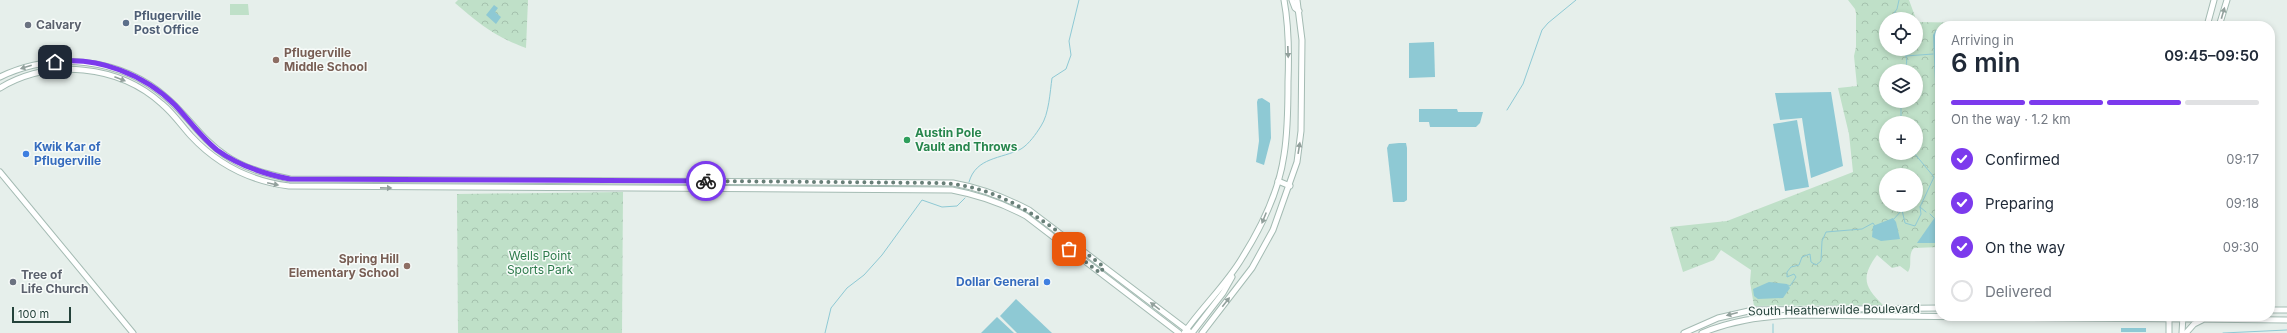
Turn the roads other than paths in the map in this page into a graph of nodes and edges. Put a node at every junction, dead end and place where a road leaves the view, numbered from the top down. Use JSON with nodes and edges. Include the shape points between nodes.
{"nodes":[{"id":1,"x":1284,"y":0,"type":"edge"},
{"id":2,"x":1292,"y":0,"type":"edge"},
{"id":3,"x":1297,"y":0,"type":"edge"},
{"id":4,"x":2214,"y":0,"type":"edge"},
{"id":5,"x":2227,"y":0,"type":"edge"},
{"id":6,"x":1299,"y":11,"type":"junction"},
{"id":7,"x":2208,"y":21,"type":"edge"},
{"id":8,"x":2221,"y":21,"type":"edge"},
{"id":9,"x":103,"y":65,"type":"junction"},
{"id":10,"x":13,"y":72,"type":"junction"},
{"id":11,"x":101,"y":73,"type":"junction"},
{"id":12,"x":0,"y":77,"type":"edge"},
{"id":13,"x":17,"y":80,"type":"junction"},
{"id":14,"x":0,"y":88,"type":"edge"},
{"id":15,"x":158,"y":90,"type":"junction"},
{"id":16,"x":153,"y":97,"type":"junction"},
{"id":17,"x":185,"y":116,"type":"junction"},
{"id":18,"x":178,"y":122,"type":"junction"},
{"id":19,"x":0,"y":172,"type":"edge"},
{"id":20,"x":412,"y":180,"type":"junction"},
{"id":21,"x":492,"y":180,"type":"junction"},
{"id":22,"x":709,"y":181,"type":"junction"},
{"id":23,"x":1278,"y":181,"type":"junction"},
{"id":24,"x":844,"y":182,"type":"junction"},
{"id":25,"x":1290,"y":186,"type":"junction"},
{"id":26,"x":492,"y":187,"type":"junction"},
{"id":27,"x":412,"y":188,"type":"junction"},
{"id":28,"x":709,"y":188,"type":"junction"},
{"id":29,"x":844,"y":189,"type":"junction"},
{"id":30,"x":1104,"y":267,"type":"junction"},
{"id":31,"x":1100,"y":273,"type":"junction"},
{"id":32,"x":1827,"y":308,"type":"junction"},
{"id":33,"x":1935,"y":308,"type":"edge"},
{"id":34,"x":2275,"y":310,"type":"edge"},
{"id":35,"x":2287,"y":310,"type":"edge"},
{"id":36,"x":1826,"y":316,"type":"junction"},
{"id":37,"x":1935,"y":316,"type":"edge"},
{"id":38,"x":2275,"y":320,"type":"edge"},
{"id":39,"x":2287,"y":320,"type":"edge"},
{"id":40,"x":2169,"y":321,"type":"edge"},
{"id":41,"x":2183,"y":321,"type":"edge"},
{"id":42,"x":2200,"y":321,"type":"edge"},
{"id":43,"x":1188,"y":332,"type":"edge"},
{"id":44,"x":133,"y":333,"type":"edge"},
{"id":45,"x":1179,"y":333,"type":"edge"},
{"id":46,"x":1202,"y":333,"type":"edge"},
{"id":47,"x":1684,"y":333,"type":"edge"},
{"id":48,"x":1702,"y":333,"type":"edge"},
{"id":49,"x":2169,"y":333,"type":"edge"},
{"id":50,"x":2182,"y":333,"type":"edge"},
{"id":51,"x":2186,"y":333,"type":"edge"}],
"edges":[{"from":1,"to":23,"type":"main road","one_way":true,"via":[[1289,69],[1287,127]]},
{"from":2,"to":6,"type":"main road"},
{"from":3,"to":6,"type":"main road"},
{"from":4,"to":7,"type":"main road"},
{"from":8,"to":5,"type":"main road","one_way":true},
{"from":25,"to":6,"type":"main road","one_way":true,"via":[[1297,162],[1301,131],[1302,40]]},
{"from":9,"to":10,"type":"main road","one_way":true,"via":[[61,61]]},
{"from":9,"to":11,"type":"main road"},
{"from":9,"to":15,"type":"main road","via":[[130,74]]},
{"from":10,"to":12,"type":"main road"},
{"from":10,"to":13,"type":"main road"},
{"from":11,"to":13,"type":"main road","via":[[63,70],[38,73]]},
{"from":11,"to":16,"type":"main road","one_way":true,"via":[[125,81]]},
{"from":13,"to":14,"type":"main road"},
{"from":15,"to":16,"type":"main road"},
{"from":15,"to":17,"type":"main road"},
{"from":16,"to":18,"type":"main road"},
{"from":17,"to":18,"type":"main road"},
{"from":17,"to":20,"type":"main road","via":[[205,139],[226,156],[266,174],[305,180]]},
{"from":18,"to":27,"type":"main road","one_way":true,"via":[[201,146],[222,162],[237,172],[265,182],[298,187]]},
{"from":19,"to":44,"type":"main road"},
{"from":20,"to":21,"type":"main road"},
{"from":20,"to":27,"type":"main road"},
{"from":21,"to":22,"type":"main road"},
{"from":21,"to":26,"type":"main road"},
{"from":22,"to":24,"type":"main road"},
{"from":22,"to":28,"type":"main road"},
{"from":23,"to":25,"type":"main road"},
{"from":23,"to":43,"type":"main road","one_way":true,"via":[[1259,229],[1241,260]]},
{"from":24,"to":29,"type":"main road"},
{"from":24,"to":30,"type":"main road","via":[[952,184],[988,191],[1029,210]]},
{"from":46,"to":25,"type":"main road","one_way":true,"via":[[1252,268],[1273,230]]},
{"from":26,"to":27,"type":"main road"},
{"from":26,"to":28,"type":"main road"},
{"from":28,"to":29,"type":"main road"},
{"from":29,"to":31,"type":"main road","via":[[952,190],[986,197],[1026,216]]},
{"from":30,"to":31,"type":"main road"},
{"from":43,"to":30,"type":"main road","one_way":true},
{"from":31,"to":45,"type":"main road"},
{"from":32,"to":33,"type":"main road","name":"South Heatherwilde Boulevard"},
{"from":32,"to":36,"type":"main road"},
{"from":32,"to":47,"type":"main road","name":"South Heatherwilde Boulevard","one_way":true,"via":[[1753,310],[1718,318]]},
{"from":34,"to":35,"type":"main road"},
{"from":36,"to":37,"type":"main road","name":"South Heatherwilde Boulevard"},
{"from":36,"to":48,"type":"main road","name":"South Heatherwilde Boulevard","via":[[1754,317]]},
{"from":38,"to":39,"type":"main road","name":"South Heatherwilde Boulevard"},
{"from":40,"to":49,"type":"main road"},
{"from":41,"to":50,"type":"main road"},
{"from":42,"to":51,"type":"main road"}]}
